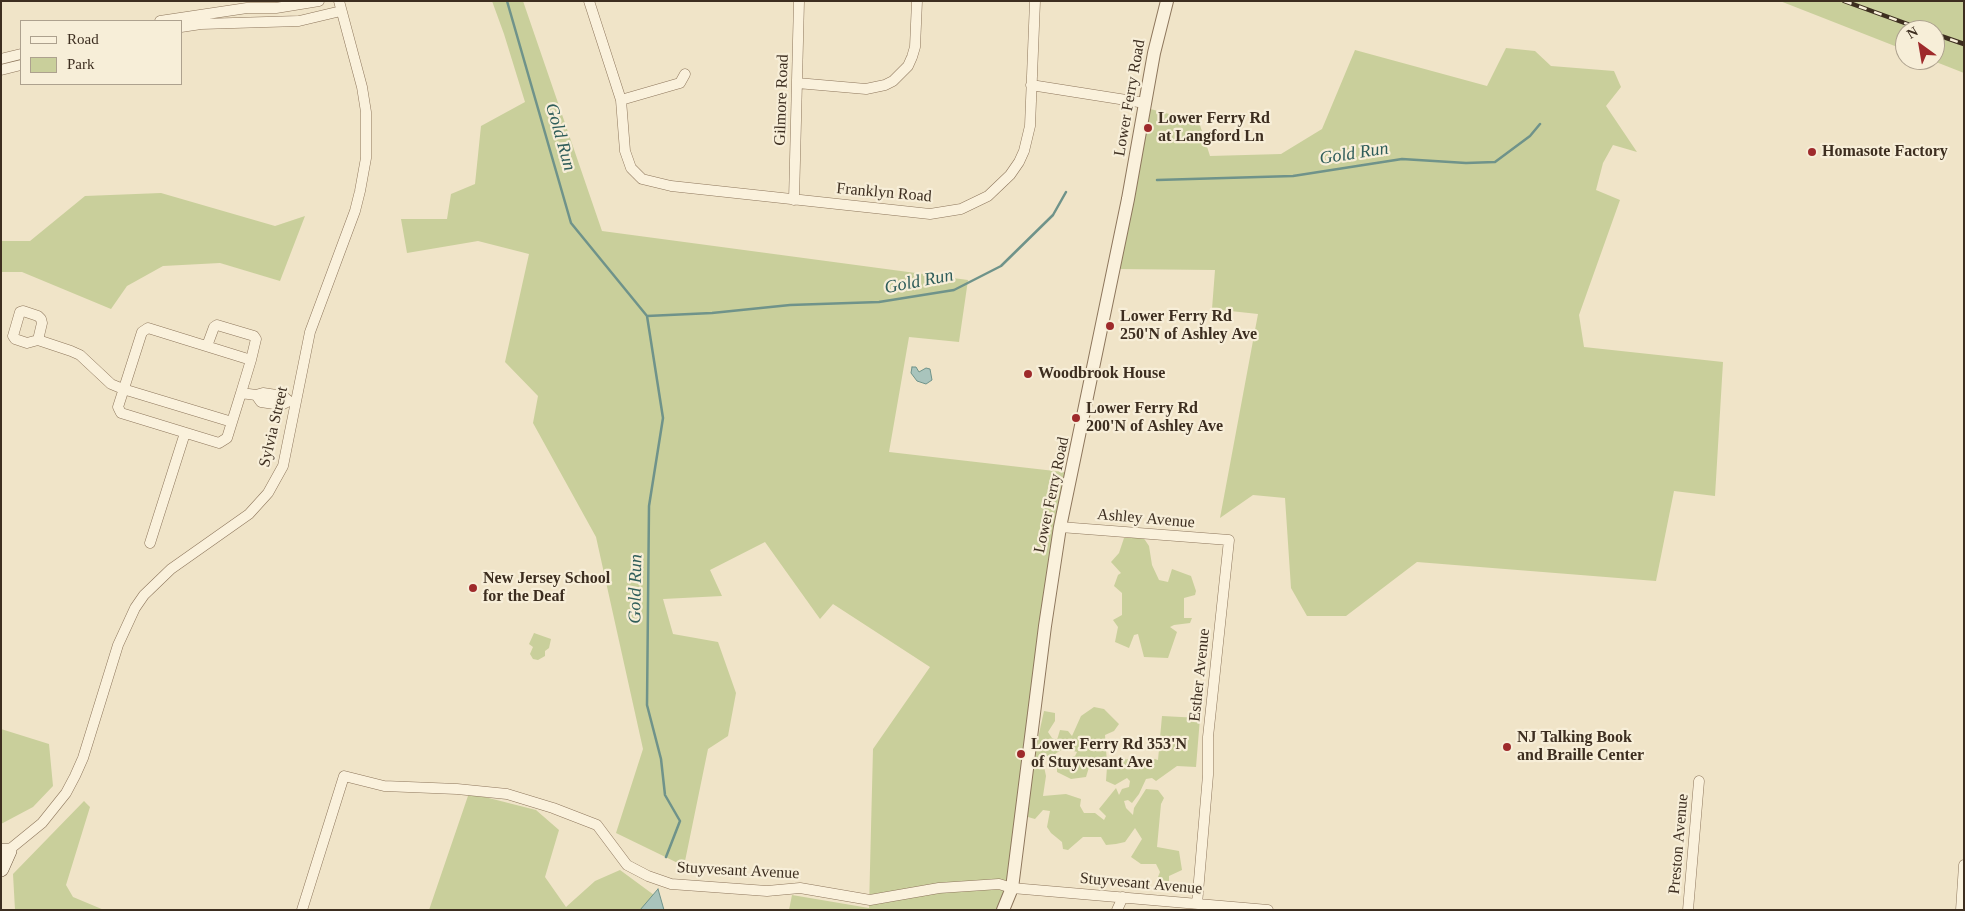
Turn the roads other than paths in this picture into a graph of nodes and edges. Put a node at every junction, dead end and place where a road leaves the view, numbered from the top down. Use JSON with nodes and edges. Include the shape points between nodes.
{"nodes":[{"id":1,"x":319,"y":1,"type":"edge"},
{"id":2,"x":589,"y":1,"type":"edge"},
{"id":3,"x":800,"y":1,"type":"edge"},
{"id":4,"x":917,"y":1,"type":"edge"},
{"id":5,"x":1035,"y":1,"type":"edge"},
{"id":6,"x":1167,"y":1,"type":"edge"},
{"id":7,"x":340,"y":6,"type":"edge"},
{"id":8,"x":166,"y":20,"type":"edge"},
{"id":9,"x":182,"y":27,"type":"edge"},
{"id":10,"x":20,"y":54,"type":"edge"},
{"id":11,"x":1,"y":59,"type":"edge"},
{"id":12,"x":20,"y":65,"type":"edge"},
{"id":13,"x":1,"y":70,"type":"edge"},
{"id":14,"x":685,"y":74,"type":"dead end"},
{"id":15,"x":797,"y":83,"type":"junction"},
{"id":16,"x":1031,"y":85,"type":"junction"},
{"id":17,"x":621,"y":100,"type":"junction"},
{"id":18,"x":1145,"y":103,"type":"junction"},
{"id":19,"x":794,"y":200,"type":"junction"},
{"id":20,"x":38,"y":340,"type":"dead end"},
{"id":21,"x":207,"y":346,"type":"junction"},
{"id":22,"x":251,"y":360,"type":"junction"},
{"id":23,"x":123,"y":390,"type":"junction"},
{"id":24,"x":241,"y":393,"type":"junction"},
{"id":25,"x":292,"y":402,"type":"junction"},
{"id":26,"x":232,"y":422,"type":"junction"},
{"id":27,"x":185,"y":433,"type":"junction"},
{"id":28,"x":1060,"y":527,"type":"junction"},
{"id":29,"x":1229,"y":540,"type":"joint"},
{"id":30,"x":150,"y":543,"type":"dead end"},
{"id":31,"x":1699,"y":781,"type":"dead end"},
{"id":32,"x":4,"y":853,"type":"edge"},
{"id":33,"x":1964,"y":865,"type":"edge"},
{"id":34,"x":1,"y":869,"type":"edge"},
{"id":35,"x":1012,"y":888,"type":"junction"},
{"id":36,"x":1123,"y":897,"type":"junction"},
{"id":37,"x":1197,"y":904,"type":"junction"},
{"id":38,"x":302,"y":910,"type":"edge"},
{"id":39,"x":1003,"y":910,"type":"edge"},
{"id":40,"x":1117,"y":910,"type":"edge"},
{"id":41,"x":1268,"y":910,"type":"edge"},
{"id":42,"x":1688,"y":910,"type":"edge"},
{"id":43,"x":1961,"y":910,"type":"edge"}],
"edges":[{"from":1,"to":8,"type":"street"},
{"from":2,"to":17,"type":"street"},
{"from":3,"to":15,"type":"street","name":"Gilmore Road"},
{"from":4,"to":15,"type":"street","via":[[912,57],[893,81],[866,89]]},
{"from":5,"to":16,"type":"street","name":"Franklyn Road"},
{"from":6,"to":18,"type":"street","name":"Lower Ferry Road"},
{"from":7,"to":9,"type":"street","via":[[299,21]]},
{"from":7,"to":25,"type":"street","name":"Sylvia Street","via":[[362,88],[366,112],[366,158],[355,211],[310,332]]},
{"from":10,"to":11,"type":"street"},
{"from":12,"to":13,"type":"street"},
{"from":14,"to":17,"type":"street","via":[[680,84]]},
{"from":15,"to":19,"type":"street","name":"Gilmore Road"},
{"from":16,"to":18,"type":"street"},
{"from":16,"to":19,"type":"street","name":"Franklyn Road","via":[[1029,131],[1019,162],[1000,186],[976,203],[946,213],[930,214]]},
{"from":17,"to":19,"type":"street","name":"Franklyn Road","via":[[625,151],[631,168],[642,179],[671,186]]},
{"from":18,"to":28,"type":"street","name":"Lower Ferry Road"},
{"from":20,"to":23,"type":"street","via":[[80,355],[110,384]]},
{"from":21,"to":22,"type":"street"},
{"from":21,"to":22,"type":"street","via":[[217,325],[254,336]]},
{"from":21,"to":23,"type":"street","via":[[144,329]]},
{"from":22,"to":24,"type":"street"},
{"from":23,"to":26,"type":"street"},
{"from":23,"to":27,"type":"street","via":[[118,407],[121,413]]},
{"from":24,"to":25,"type":"street","via":[[281,406]]},
{"from":24,"to":26,"type":"street"},
{"from":25,"to":32,"type":"street","name":"Sylvia Street","via":[[287,452],[277,479],[249,514],[171,568],[144,595],[124,627],[83,758],[66,793],[42,823]]},
{"from":26,"to":27,"type":"street","via":[[224,442]]},
{"from":27,"to":30,"type":"street"},
{"from":28,"to":29,"type":"street","name":"Ashley Avenue"},
{"from":28,"to":35,"type":"street","name":"Lower Ferry Road","via":[[1044,626]]},
{"from":29,"to":37,"type":"street","name":"Esther Avenue","via":[[1208,737]]},
{"from":31,"to":42,"type":"street","name":"Preston Avenue"},
{"from":32,"to":34,"type":"main road"},
{"from":33,"to":43,"type":"street"},
{"from":35,"to":36,"type":"street","name":"Stuyvesant Avenue"},
{"from":35,"to":38,"type":"street","name":"Stuyvesant Avenue","via":[[999,884],[939,888],[870,900],[800,888],[767,890],[671,884],[627,865],[597,824],[553,808],[507,794],[384,786],[344,776]]},
{"from":35,"to":39,"type":"street","name":"Lower Ferry Road"},
{"from":36,"to":37,"type":"street","name":"Stuyvesant Avenue"},
{"from":36,"to":40,"type":"street"},
{"from":37,"to":41,"type":"street","name":"Stuyvesant Avenue"}]}
